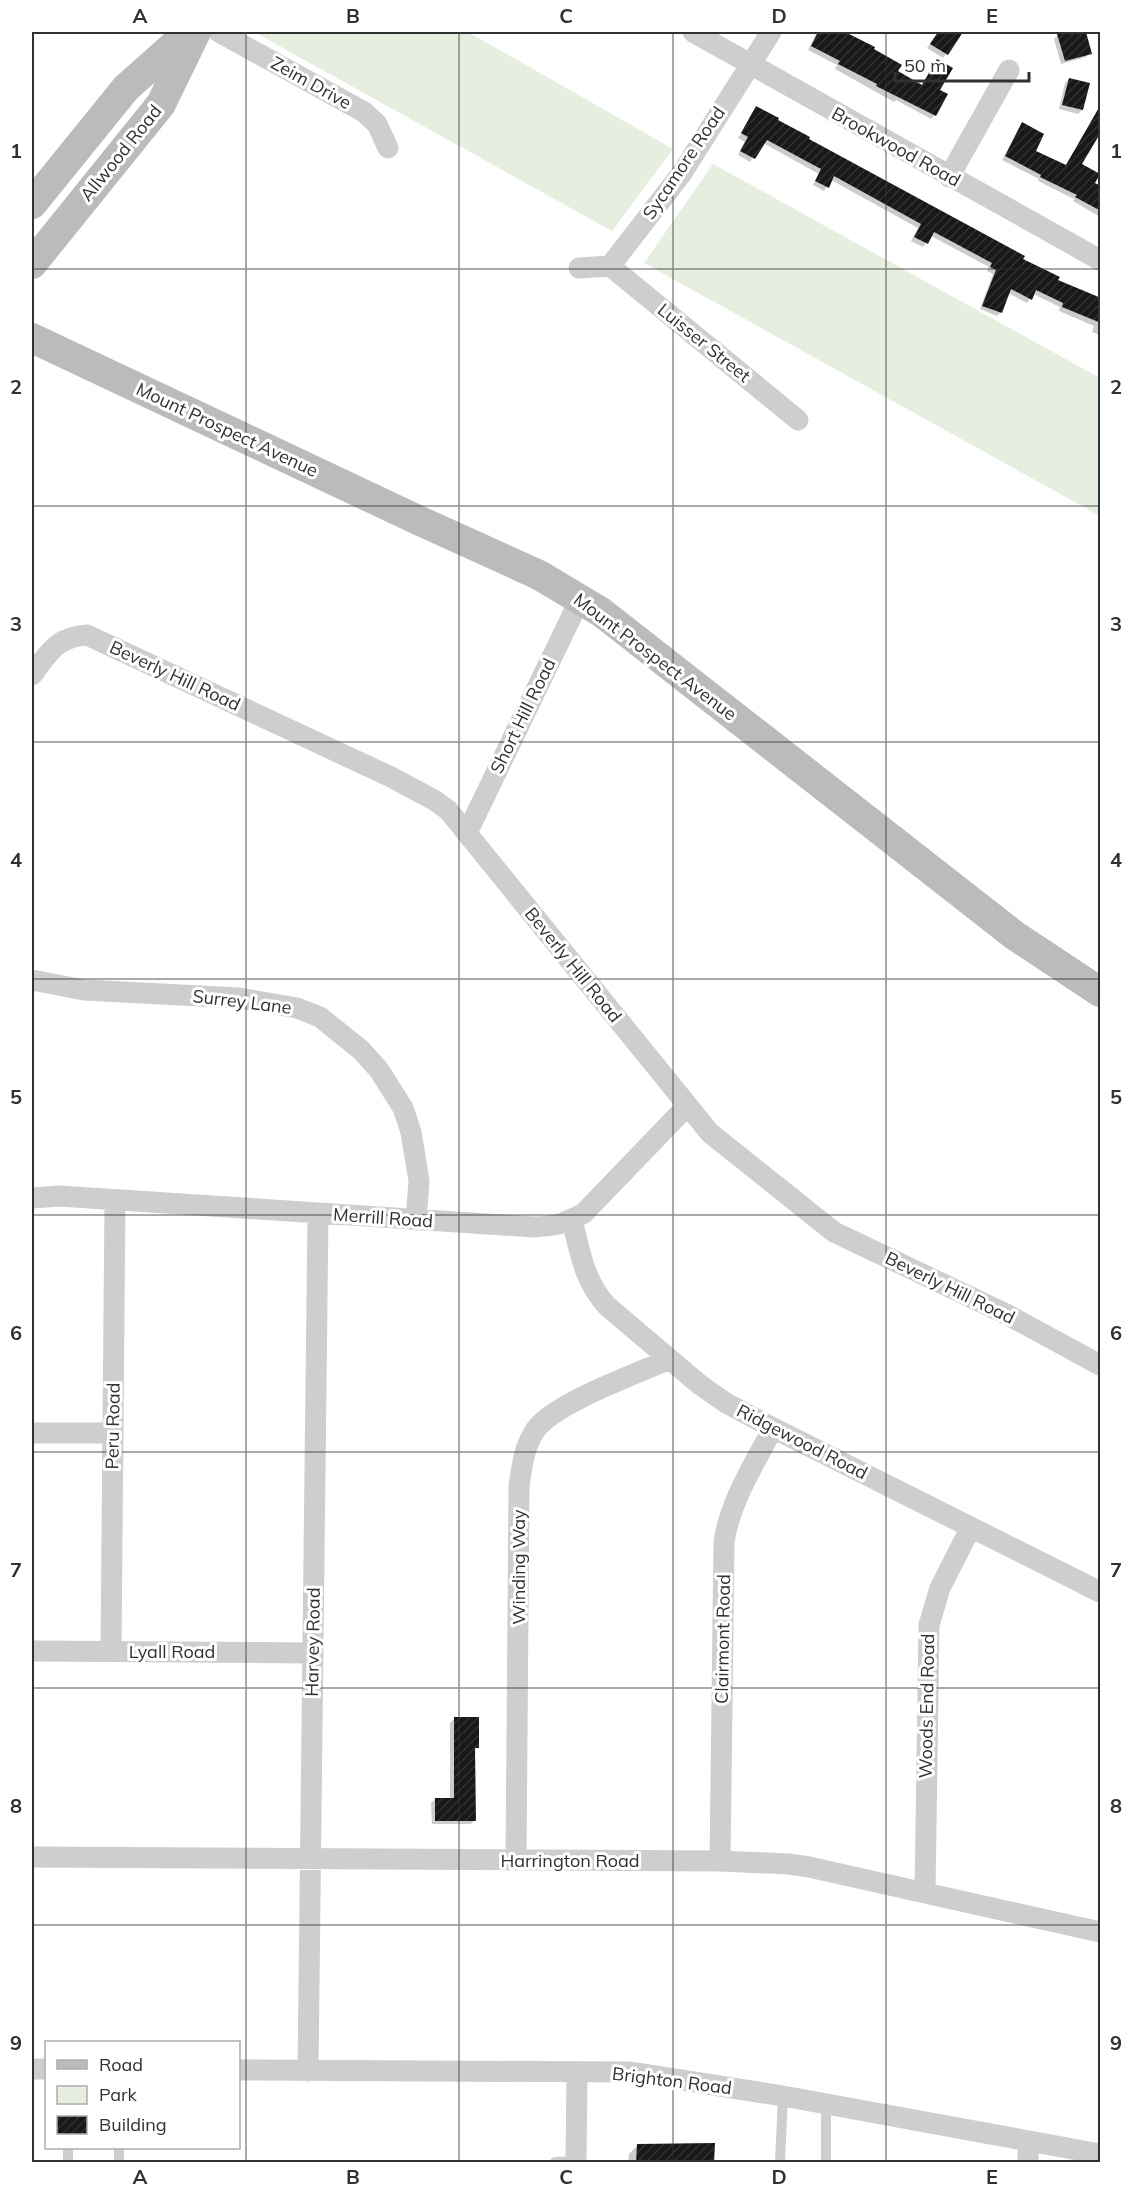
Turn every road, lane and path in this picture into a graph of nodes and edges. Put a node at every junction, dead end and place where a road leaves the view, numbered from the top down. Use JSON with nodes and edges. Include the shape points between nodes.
{"nodes":[{"id":1,"x":189,"y":32,"type":"edge"},
{"id":2,"x":196,"y":32,"type":"edge"},
{"id":3,"x":219,"y":32,"type":"edge"},
{"id":4,"x":693,"y":32,"type":"edge"},
{"id":5,"x":771,"y":32,"type":"edge"},
{"id":6,"x":750,"y":65,"type":"junction"},
{"id":7,"x":1009,"y":70,"type":"dead end"},
{"id":8,"x":388,"y":148,"type":"dead end"},
{"id":9,"x":950,"y":177,"type":"junction"},
{"id":10,"x":32,"y":204,"type":"edge"},
{"id":11,"x":1101,"y":260,"type":"edge"},
{"id":12,"x":32,"y":264,"type":"edge"},
{"id":13,"x":610,"y":266,"type":"junction"},
{"id":14,"x":579,"y":268,"type":"dead end"},
{"id":15,"x":32,"y":338,"type":"edge"},
{"id":16,"x":798,"y":420,"type":"dead end"},
{"id":17,"x":580,"y":599,"type":"junction"},
{"id":18,"x":32,"y":675,"type":"edge"},
{"id":19,"x":467,"y":833,"type":"junction"},
{"id":20,"x":32,"y":980,"type":"edge"},
{"id":21,"x":1101,"y":992,"type":"edge"},
{"id":22,"x":687,"y":1106,"type":"junction"},
{"id":23,"x":32,"y":1198,"type":"edge"},
{"id":24,"x":115,"y":1200,"type":"junction"},
{"id":25,"x":318,"y":1214,"type":"junction"},
{"id":26,"x":416,"y":1220,"type":"junction"},
{"id":27,"x":572,"y":1220,"type":"junction"},
{"id":28,"x":670,"y":1359,"type":"junction"},
{"id":29,"x":1101,"y":1365,"type":"edge"},
{"id":30,"x":772,"y":1428,"type":"junction"},
{"id":31,"x":32,"y":1433,"type":"edge"},
{"id":32,"x":113,"y":1433,"type":"junction"},
{"id":33,"x":971,"y":1527,"type":"junction"},
{"id":34,"x":1101,"y":1592,"type":"edge"},
{"id":35,"x":32,"y":1651,"type":"edge"},
{"id":36,"x":111,"y":1652,"type":"junction"},
{"id":37,"x":313,"y":1653,"type":"junction"},
{"id":38,"x":32,"y":1857,"type":"edge"},
{"id":39,"x":311,"y":1859,"type":"junction"},
{"id":40,"x":516,"y":1860,"type":"junction"},
{"id":41,"x":720,"y":1861,"type":"junction"},
{"id":42,"x":925,"y":1893,"type":"junction"},
{"id":43,"x":1101,"y":1932,"type":"edge"},
{"id":44,"x":240,"y":2070,"type":"edge"},
{"id":45,"x":308,"y":2071,"type":"junction"},
{"id":46,"x":577,"y":2072,"type":"junction"},
{"id":47,"x":783,"y":2096,"type":"junction"},
{"id":48,"x":826,"y":2105,"type":"junction"},
{"id":49,"x":1028,"y":2141,"type":"junction"},
{"id":50,"x":1101,"y":2154,"type":"edge"},
{"id":51,"x":569,"y":2162,"type":"edge"},
{"id":52,"x":780,"y":2163,"type":"edge"},
{"id":53,"x":826,"y":2163,"type":"edge"},
{"id":54,"x":1028,"y":2163,"type":"edge"}],
"edges":[{"from":1,"to":10,"type":"street","name":"Allwood Road","via":[[126,88]]},
{"from":2,"to":12,"type":"street","name":"Allwood Road","via":[[161,104]]},
{"from":3,"to":8,"type":"street","name":"Zeim Drive","via":[[364,112],[377,124]]},
{"from":4,"to":6,"type":"street","name":"Brookwood Road"},
{"from":5,"to":6,"type":"street","name":"Sycamore Road"},
{"from":6,"to":9,"type":"street","name":"Brookwood Road"},
{"from":6,"to":13,"type":"street","name":"Sycamore Road","via":[[677,180]]},
{"from":7,"to":9,"type":"street"},
{"from":9,"to":11,"type":"street","name":"Brookwood Road"},
{"from":13,"to":14,"type":"street"},
{"from":13,"to":16,"type":"street","name":"Luisser Street"},
{"from":15,"to":17,"type":"street","name":"Mount Prospect Avenue","via":[[539,575]]},
{"from":17,"to":19,"type":"street","name":"Short Hill Road"},
{"from":17,"to":21,"type":"street","name":"Mount Prospect Avenue","via":[[1014,935]]},
{"from":18,"to":19,"type":"street","name":"Beverly Hill Road","via":[[54,647],[70,636],[87,635],[391,777],[448,810]]},
{"from":19,"to":22,"type":"street","name":"Beverly Hill Road"},
{"from":20,"to":26,"type":"street","name":"Surrey Lane","via":[[84,990],[239,998],[297,1008],[320,1017],[361,1050],[403,1108],[419,1181]]},
{"from":22,"to":27,"type":"street","name":"Merrill Road","via":[[608,1190]]},
{"from":22,"to":29,"type":"street","name":"Beverly Hill Road","via":[[710,1133],[834,1232]]},
{"from":23,"to":24,"type":"street","name":"Merrill Road"},
{"from":24,"to":25,"type":"street","name":"Merrill Road"},
{"from":24,"to":32,"type":"street","name":"Peru Road"},
{"from":25,"to":26,"type":"street","name":"Merrill Road"},
{"from":25,"to":37,"type":"street","name":"Harvey Road"},
{"from":26,"to":27,"type":"street","name":"Merrill Road","via":[[534,1227]]},
{"from":27,"to":28,"type":"street","name":"Ridgewood Road","via":[[595,1293]]},
{"from":28,"to":30,"type":"street","name":"Ridgewood Road","via":[[699,1384]]},
{"from":28,"to":40,"type":"street","name":"Winding Way","via":[[568,1404],[536,1429],[526,1448],[519,1486]]},
{"from":30,"to":33,"type":"street","name":"Ridgewood Road"},
{"from":30,"to":41,"type":"street","name":"Clairmont Road","via":[[733,1506],[724,1542]]},
{"from":31,"to":32,"type":"street"},
{"from":32,"to":36,"type":"street","name":"Peru Road"},
{"from":33,"to":34,"type":"street","name":"Ridgewood Road"},
{"from":33,"to":42,"type":"street","name":"Woods End Road","via":[[940,1588],[928,1625]]},
{"from":35,"to":36,"type":"street","name":"Lyall Road"},
{"from":36,"to":37,"type":"street","name":"Lyall Road"},
{"from":37,"to":39,"type":"street","name":"Harvey Road"},
{"from":38,"to":39,"type":"street","name":"Harrington Road"},
{"from":39,"to":40,"type":"street","name":"Harrington Road"},
{"from":39,"to":45,"type":"street","name":"Harvey Road"},
{"from":40,"to":41,"type":"street","name":"Harrington Road"},
{"from":41,"to":42,"type":"street","name":"Harrington Road","via":[[809,1867]]},
{"from":42,"to":43,"type":"street","name":"Harrington Road"},
{"from":44,"to":45,"type":"street","name":"Brighton Road"},
{"from":45,"to":46,"type":"street","name":"Brighton Road"},
{"from":46,"to":47,"type":"street","name":"Brighton Road","via":[[631,2072]]},
{"from":46,"to":51,"type":"street"},
{"from":47,"to":48,"type":"street","name":"Brighton Road"},
{"from":47,"to":52,"type":"lane"},
{"from":48,"to":49,"type":"street","name":"Brighton Road"},
{"from":48,"to":53,"type":"lane"},
{"from":49,"to":50,"type":"street","name":"Brighton Road"},
{"from":49,"to":54,"type":"street"}]}
